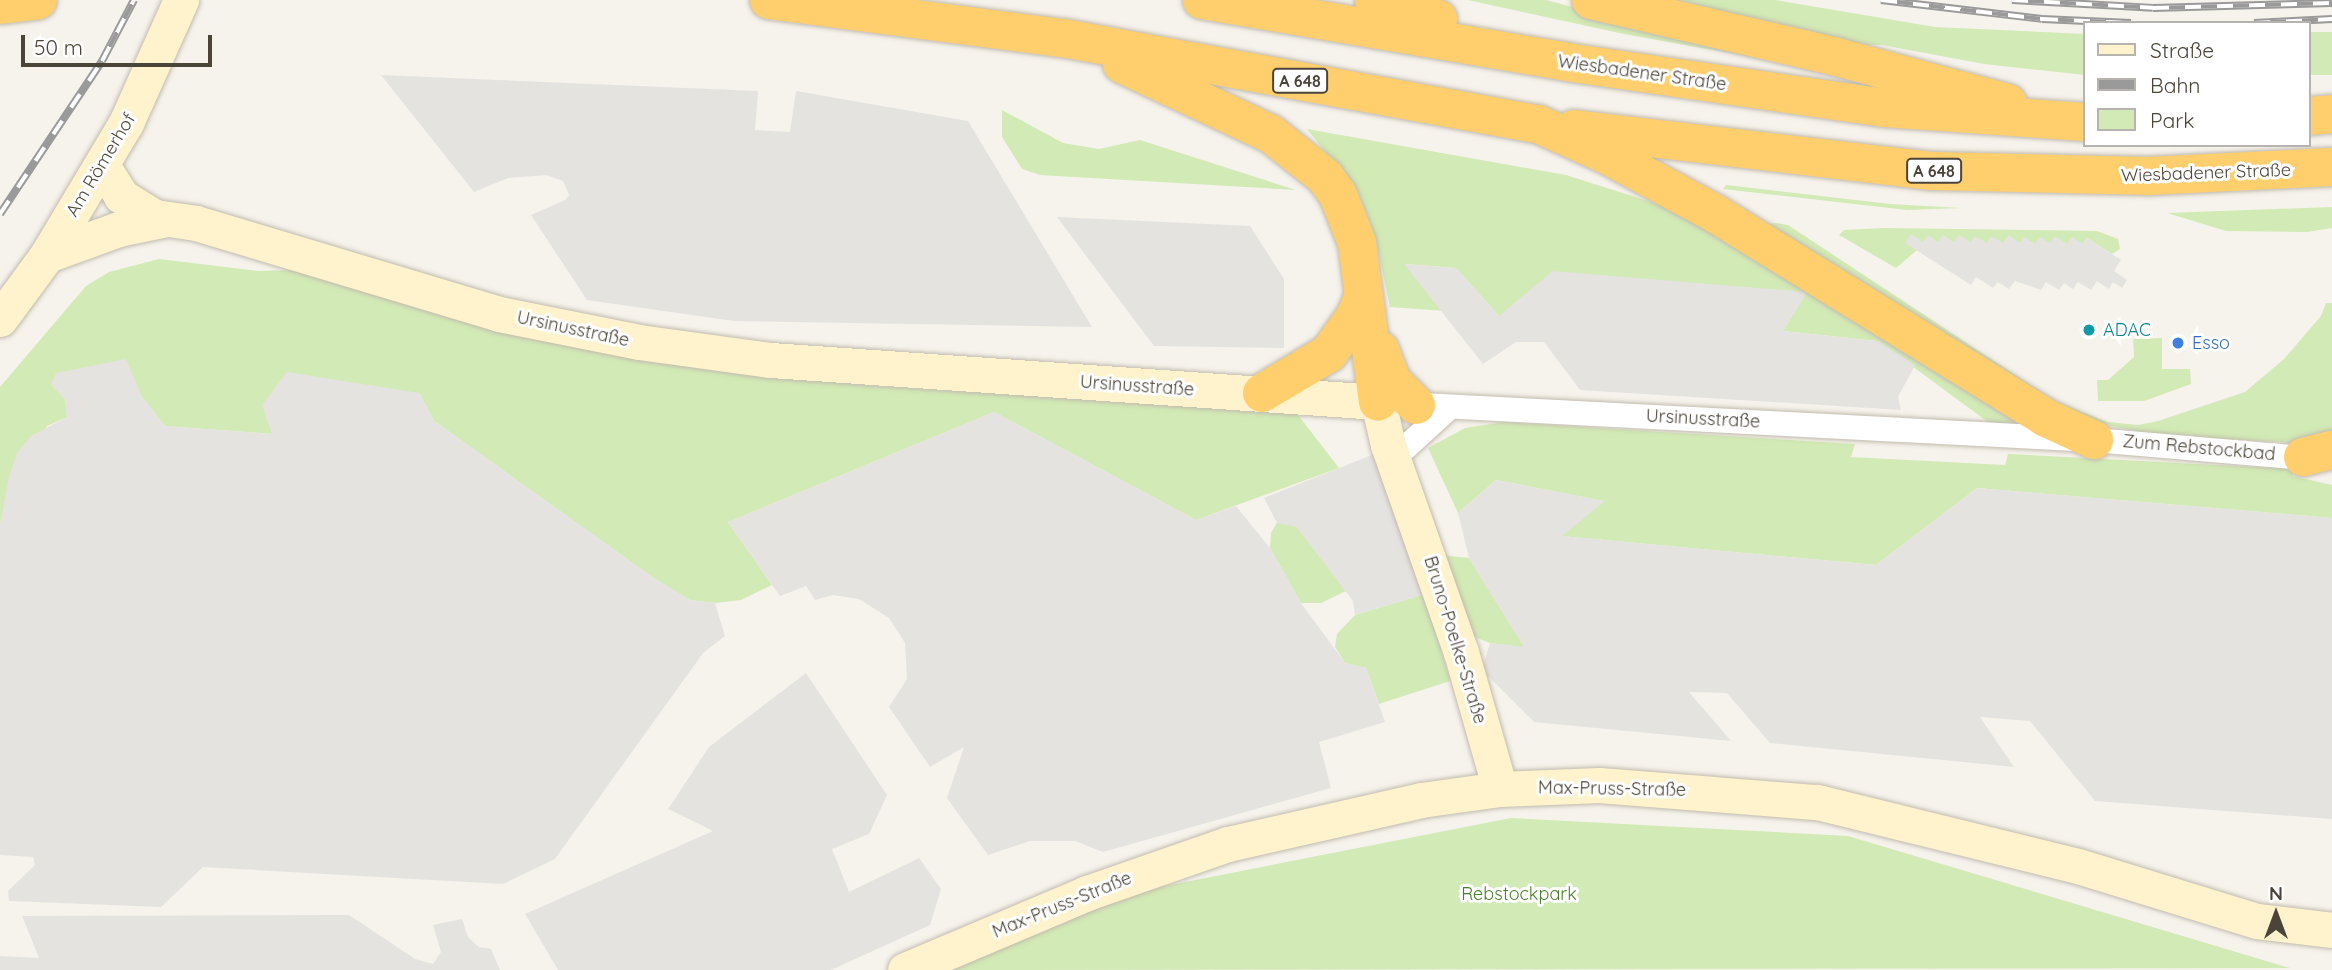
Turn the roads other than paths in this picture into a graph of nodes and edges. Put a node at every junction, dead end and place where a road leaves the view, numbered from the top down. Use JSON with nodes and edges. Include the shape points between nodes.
{"nodes":[{"id":1,"x":38,"y":0,"type":"edge"},
{"id":2,"x":181,"y":0,"type":"edge"},
{"id":3,"x":769,"y":0,"type":"edge"},
{"id":4,"x":1202,"y":0,"type":"edge"},
{"id":5,"x":1374,"y":0,"type":"edge"},
{"id":6,"x":1591,"y":0,"type":"edge"},
{"id":7,"x":0,"y":5,"type":"edge"},
{"id":8,"x":1063,"y":38,"type":"junction"},
{"id":9,"x":1573,"y":63,"type":"junction"},
{"id":10,"x":2332,"y":114,"type":"edge"},
{"id":11,"x":2311,"y":116,"type":"edge"},
{"id":12,"x":2084,"y":122,"type":"edge"},
{"id":13,"x":2084,"y":122,"type":"edge"},
{"id":14,"x":1538,"y":124,"type":"junction"},
{"id":15,"x":103,"y":165,"type":"junction"},
{"id":16,"x":2332,"y":167,"type":"edge"},
{"id":17,"x":181,"y":221,"type":"junction"},
{"id":18,"x":47,"y":255,"type":"junction"},
{"id":19,"x":1362,"y":284,"type":"junction"},
{"id":20,"x":0,"y":319,"type":"edge"},
{"id":21,"x":1262,"y":393,"type":"junction"},
{"id":22,"x":1378,"y":402,"type":"junction"},
{"id":23,"x":1433,"y":406,"type":"junction"},
{"id":24,"x":2094,"y":440,"type":"junction"},
{"id":25,"x":1405,"y":447,"type":"junction"},
{"id":26,"x":2322,"y":456,"type":"edge"},
{"id":27,"x":1408,"y":492,"type":"junction"},
{"id":28,"x":1500,"y":789,"type":"junction"},
{"id":29,"x":2332,"y":930,"type":"edge"},
{"id":30,"x":905,"y":970,"type":"edge"}],
"edges":[{"from":1,"to":7,"type":"highway"},
{"from":2,"to":15,"type":"main road","name":"Am Römerhof","via":[[147,83]]},
{"from":3,"to":8,"type":"highway","number":"A 648"},
{"from":4,"to":9,"type":"highway","name":"Wiesbadener Straße"},
{"from":5,"to":9,"type":"highway"},
{"from":6,"to":13,"type":"highway"},
{"from":8,"to":14,"type":"highway","number":"A 648"},
{"from":8,"to":19,"type":"highway","via":[[1221,107],[1310,162],[1338,195],[1357,243]]},
{"from":9,"to":12,"type":"highway","name":"Wiesbadener Straße","via":[[1885,108]]},
{"from":10,"to":11,"type":"highway"},
{"from":14,"to":16,"type":"highway","name":"Wiesbadener Straße","number":"A 648","via":[[1946,171],[2148,176]]},
{"from":14,"to":24,"type":"highway","via":[[1716,214],[2046,418]]},
{"from":15,"to":17,"type":"main road","name":"Ursinusstraße","via":[[158,193]]},
{"from":15,"to":18,"type":"main road","name":"Am Römerhof"},
{"from":17,"to":18,"type":"main road","via":[[107,233]]},
{"from":17,"to":21,"type":"main road","name":"Ursinusstraße","via":[[499,314],[639,342],[771,360]]},
{"from":18,"to":20,"type":"main road","name":"Am Römerhof"},
{"from":19,"to":21,"type":"highway","via":[[1356,316],[1329,353]]},
{"from":19,"to":22,"type":"highway"},
{"from":19,"to":23,"type":"highway","via":[[1387,368],[1400,391]]},
{"from":21,"to":22,"type":"main road","name":"Ursinusstraße"},
{"from":22,"to":23,"type":"street","name":"Ursinusstraße"},
{"from":22,"to":25,"type":"main road","name":"Bruno-Poelke-Straße","via":[[1397,419]]},
{"from":22,"to":27,"type":"main road","name":"Bruno-Poelke-Straße","via":[[1388,445]]},
{"from":23,"to":24,"type":"street","name":"Ursinusstraße"},
{"from":23,"to":25,"type":"street"},
{"from":24,"to":26,"type":"street","name":"Zum Rebstockbad"},
{"from":25,"to":27,"type":"main road","name":"Bruno-Poelke-Straße"},
{"from":27,"to":28,"type":"main road","name":"Bruno-Poelke-Straße"},
{"from":28,"to":29,"type":"main road","name":"Max-Pruss-Straße","via":[[1599,785],[1817,802],[2000,845],[2257,921]]},
{"from":28,"to":30,"type":"main road","name":"Max-Pruss-Straße","via":[[1421,800],[1228,844],[1087,893]]}]}
